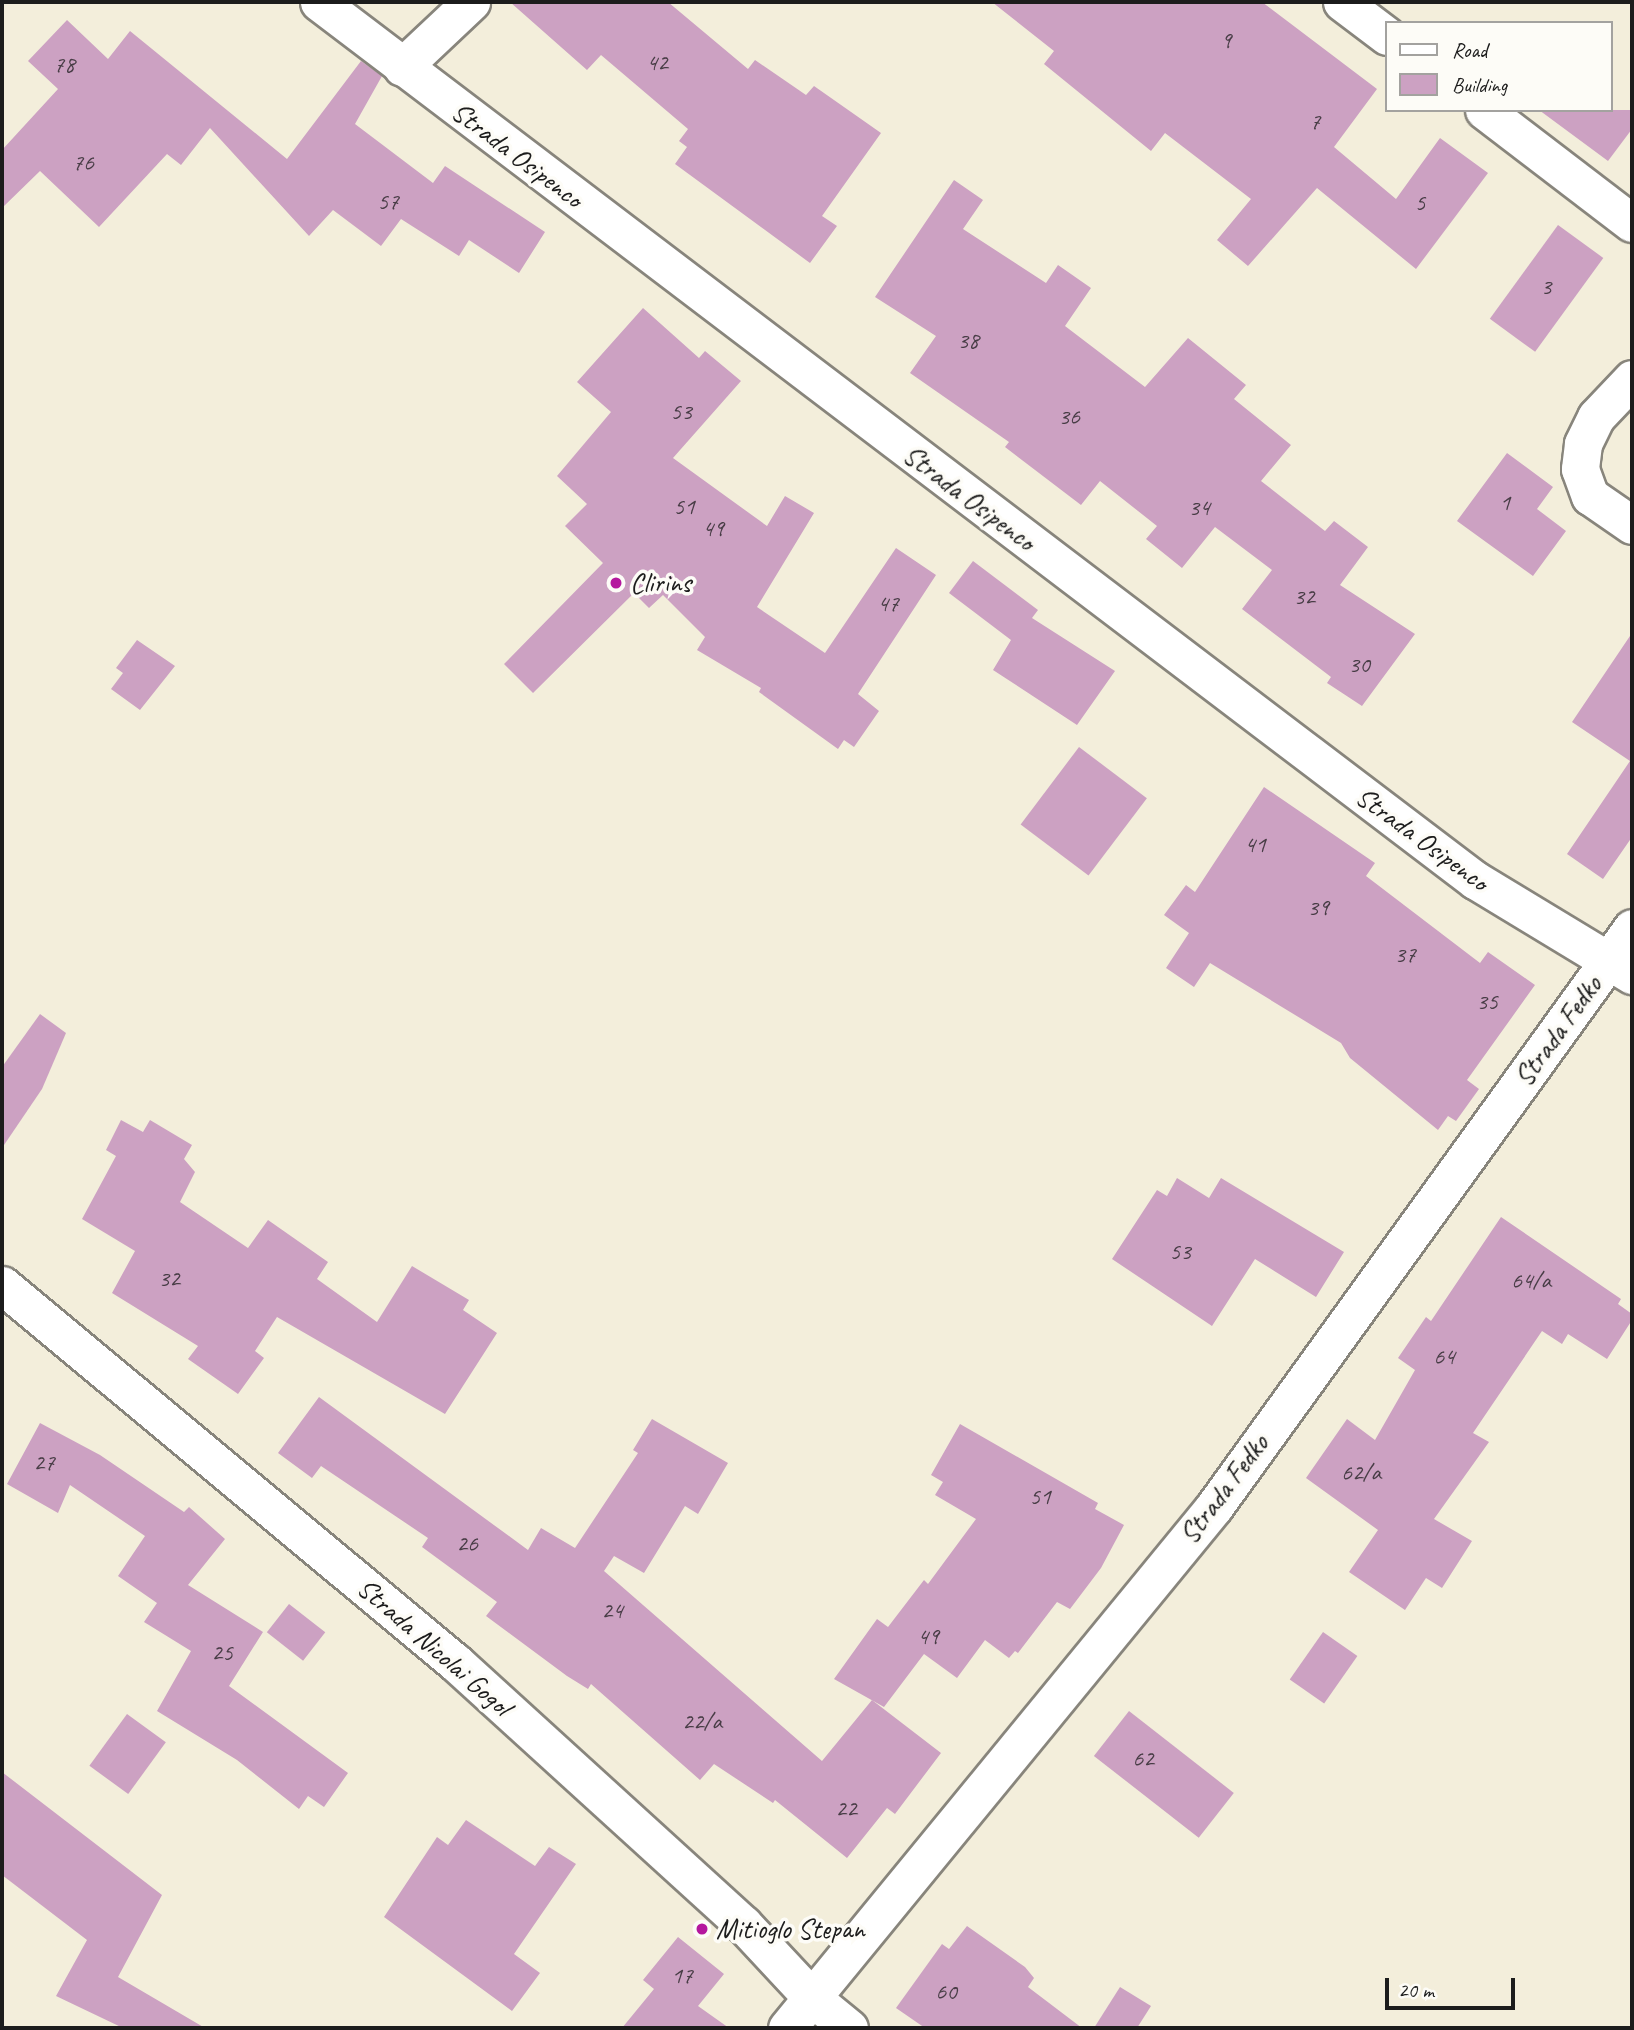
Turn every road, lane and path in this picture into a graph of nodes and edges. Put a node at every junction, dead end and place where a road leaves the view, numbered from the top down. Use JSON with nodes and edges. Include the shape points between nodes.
{"nodes":[{"id":1,"x":319,"y":2,"type":"edge"},
{"id":2,"x":471,"y":2,"type":"edge"},
{"id":3,"x":1342,"y":2,"type":"edge"},
{"id":4,"x":1386,"y":35,"type":"edge"},
{"id":5,"x":402,"y":67,"type":"junction"},
{"id":6,"x":1487,"y":112,"type":"edge"},
{"id":7,"x":1632,"y":223,"type":"edge"},
{"id":8,"x":1632,"y":379,"type":"edge"},
{"id":9,"x":1632,"y":525,"type":"edge"},
{"id":10,"x":1632,"y":928,"type":"edge"},
{"id":11,"x":1620,"y":968,"type":"edge"},
{"id":12,"x":2,"y":1285,"type":"edge"},
{"id":13,"x":811,"y":1997,"type":"junction"},
{"id":14,"x":787,"y":2028,"type":"edge"},
{"id":15,"x":849,"y":2028,"type":"edge"}],
"edges":[{"from":1,"to":5,"type":"street","name":"Strada Osipenco"},
{"from":2,"to":5,"type":"street"},
{"from":3,"to":4,"type":"street"},
{"from":5,"to":11,"type":"street","name":"Strada Osipenco","via":[[1452,863]]},
{"from":6,"to":7,"type":"street"},
{"from":8,"to":9,"type":"street","via":[[1596,417],[1583,444],[1580,469],[1590,496]]},
{"from":10,"to":11,"type":"street","name":"Strada Fedko"},
{"from":11,"to":13,"type":"street","name":"Strada Fedko","via":[[1214,1507]]},
{"from":12,"to":13,"type":"street","name":"Strada Nicolai Gogol","via":[[457,1663],[743,1924]]},
{"from":13,"to":14,"type":"street","name":"Strada Fedko"},
{"from":13,"to":15,"type":"street","name":"Strada Nicolai Gogol"}]}
